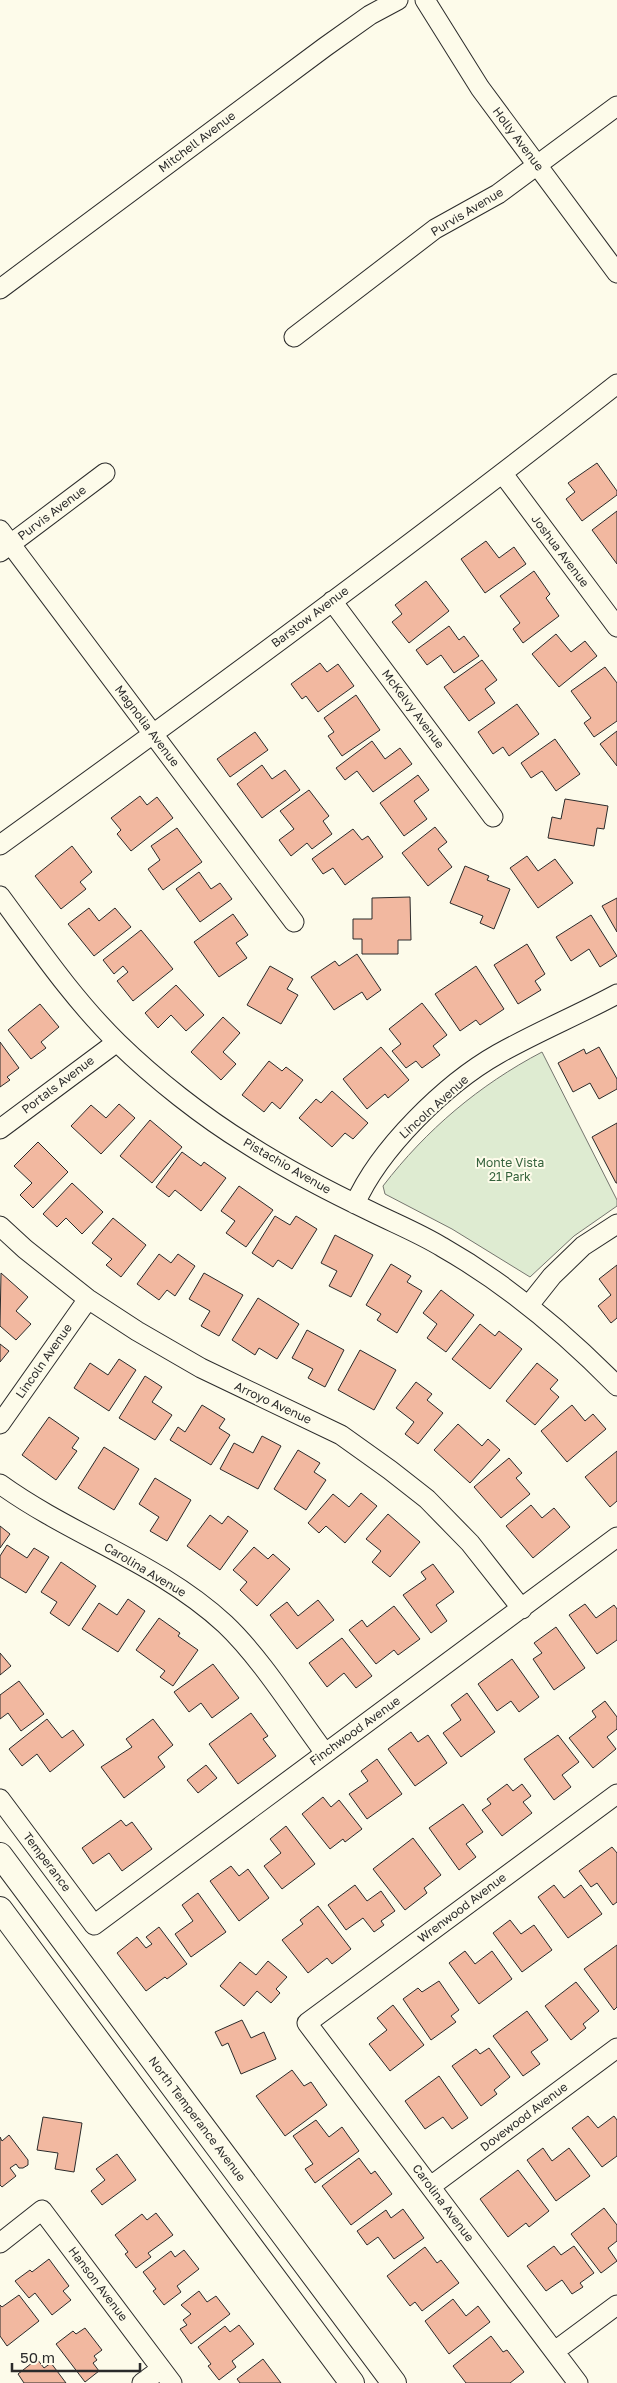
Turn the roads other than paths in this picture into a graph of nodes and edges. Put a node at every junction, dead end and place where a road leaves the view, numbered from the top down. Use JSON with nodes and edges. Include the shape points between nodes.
{"nodes":[{"id":1,"x":398,"y":0,"type":"edge"},
{"id":2,"x":425,"y":0,"type":"edge"},
{"id":3,"x":617,"y":106,"type":"edge"},
{"id":4,"x":538,"y":165,"type":"junction"},
{"id":5,"x":617,"y":273,"type":"edge"},
{"id":6,"x":0,"y":289,"type":"edge"},
{"id":7,"x":294,"y":337,"type":"dead end"},
{"id":8,"x":617,"y":384,"type":"edge"},
{"id":9,"x":105,"y":473,"type":"dead end"},
{"id":10,"x":503,"y":474,"type":"junction"},
{"id":11,"x":4,"y":542,"type":"edge"},
{"id":12,"x":332,"y":601,"type":"junction"},
{"id":13,"x":617,"y":627,"type":"edge"},
{"id":14,"x":153,"y":734,"type":"junction"},
{"id":15,"x":493,"y":817,"type":"dead end"},
{"id":16,"x":0,"y":845,"type":"edge"},
{"id":17,"x":0,"y":896,"type":"edge"},
{"id":18,"x":294,"y":922,"type":"dead end"},
{"id":19,"x":617,"y":994,"type":"edge"},
{"id":20,"x":117,"y":1042,"type":"junction"},
{"id":21,"x":0,"y":1129,"type":"edge"},
{"id":22,"x":355,"y":1204,"type":"junction"},
{"id":23,"x":617,"y":1224,"type":"edge"},
{"id":24,"x":0,"y":1226,"type":"edge"},
{"id":25,"x":88,"y":1299,"type":"junction"},
{"id":26,"x":529,"y":1305,"type":"junction"},
{"id":27,"x":617,"y":1386,"type":"edge"},
{"id":28,"x":0,"y":1424,"type":"edge"},
{"id":29,"x":0,"y":1484,"type":"edge"},
{"id":30,"x":617,"y":1537,"type":"edge"},
{"id":31,"x":522,"y":1609,"type":"junction"},
{"id":32,"x":325,"y":1753,"type":"junction"},
{"id":33,"x":617,"y":1794,"type":"edge"},
{"id":34,"x":0,"y":1799,"type":"edge"},
{"id":35,"x":0,"y":1855,"type":"edge"},
{"id":36,"x":0,"y":1909,"type":"edge"},
{"id":37,"x":94,"y":1925,"type":"joint"},
{"id":38,"x":307,"y":2024,"type":"joint"},
{"id":39,"x":617,"y":2048,"type":"edge"},
{"id":40,"x":431,"y":2186,"type":"junction"},
{"id":41,"x":0,"y":2242,"type":"edge"},
{"id":42,"x":617,"y":2305,"type":"edge"},
{"id":43,"x":555,"y":2351,"type":"junction"},
{"id":44,"x":167,"y":2376,"type":"edge"},
{"id":45,"x":142,"y":2383,"type":"edge"},
{"id":46,"x":352,"y":2383,"type":"edge"},
{"id":47,"x":394,"y":2383,"type":"edge"},
{"id":48,"x":578,"y":2383,"type":"edge"}],
"edges":[{"from":1,"to":6,"type":"street","name":"Mitchell Avenue","via":[[370,15]]},
{"from":2,"to":4,"type":"street","name":"Holly Avenue","via":[[480,88]]},
{"from":3,"to":4,"type":"street","name":"Purvis Avenue"},
{"from":4,"to":5,"type":"street","name":"Holly Avenue"},
{"from":4,"to":7,"type":"street","name":"Purvis Avenue","via":[[498,194],[435,229]]},
{"from":8,"to":10,"type":"street","name":"Barstow Avenue"},
{"from":9,"to":11,"type":"street","name":"Purvis Avenue"},
{"from":10,"to":12,"type":"street","name":"Barstow Avenue"},
{"from":10,"to":13,"type":"street","name":"Joshua Avenue"},
{"from":11,"to":14,"type":"street","name":"Magnolia Avenue"},
{"from":12,"to":14,"type":"street","name":"Barstow Avenue"},
{"from":12,"to":15,"type":"street","name":"McKelvy Avenue"},
{"from":14,"to":16,"type":"street","name":"Barstow Avenue"},
{"from":14,"to":18,"type":"street","name":"Magnolia Avenue"},
{"from":17,"to":20,"type":"street","name":"Pistachio Avenue","via":[[63,980]]},
{"from":19,"to":22,"type":"street","name":"Lincoln Avenue","via":[[496,1055],[455,1085],[401,1135],[365,1181]]},
{"from":20,"to":21,"type":"street","name":"Portals Avenue"},
{"from":20,"to":22,"type":"street","name":"Pistachio Avenue","via":[[158,1079],[246,1144]]},
{"from":22,"to":26,"type":"street","name":"Pistachio Avenue","via":[[441,1246]]},
{"from":23,"to":26,"type":"street","via":[[583,1246],[552,1276]]},
{"from":24,"to":25,"type":"street","name":"Arroyo Avenue"},
{"from":25,"to":28,"type":"street","name":"Lincoln Avenue"},
{"from":25,"to":31,"type":"street","name":"Arroyo Avenue","via":[[201,1368],[341,1435],[427,1499],[470,1543]]},
{"from":26,"to":27,"type":"street","name":"Pistachio Avenue","via":[[580,1348]]},
{"from":29,"to":32,"type":"street","name":"Carolina Avenue","via":[[180,1589],[225,1624],[254,1657]]},
{"from":30,"to":31,"type":"street","name":"Finchwood Avenue"},
{"from":31,"to":32,"type":"street","name":"Finchwood Avenue"},
{"from":32,"to":37,"type":"street","name":"Finchwood Avenue"},
{"from":33,"to":38,"type":"street","name":"Wrenwood Avenue"},
{"from":34,"to":37,"type":"street","name":"Temperance"},
{"from":35,"to":47,"type":"main road","name":"North Temperance Avenue"},
{"from":36,"to":46,"type":"main road"},
{"from":38,"to":40,"type":"street","name":"Carolina Avenue"},
{"from":39,"to":40,"type":"street","name":"Dovewood Avenue"},
{"from":40,"to":43,"type":"street","name":"Carolina Avenue"},
{"from":41,"to":44,"type":"street","name":"Hanson Avenue","via":[[42,2210]]},
{"from":42,"to":43,"type":"street"},
{"from":43,"to":48,"type":"street","name":"Carolina Avenue"},
{"from":44,"to":45,"type":"street"}]}
